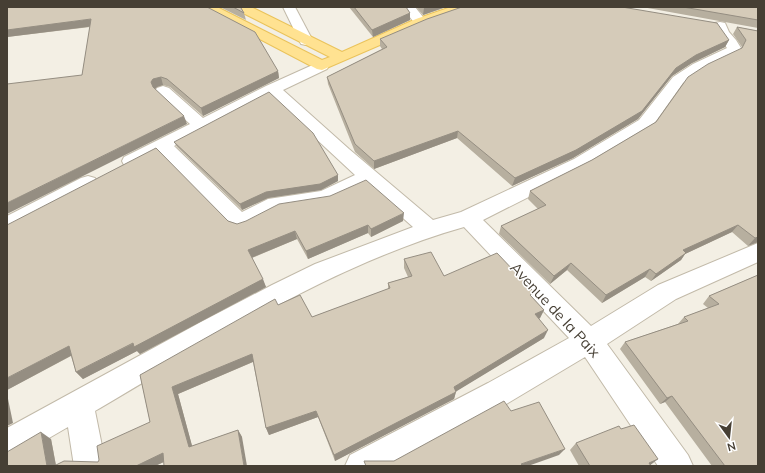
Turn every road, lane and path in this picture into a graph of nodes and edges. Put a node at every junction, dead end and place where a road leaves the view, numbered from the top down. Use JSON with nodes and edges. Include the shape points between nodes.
{"nodes":[{"id":1,"x":208,"y":7,"type":"edge"},
{"id":2,"x":241,"y":7,"type":"edge"},
{"id":3,"x":289,"y":7,"type":"edge"},
{"id":4,"x":408,"y":7,"type":"edge"},
{"id":5,"x":463,"y":7,"type":"edge"},
{"id":6,"x":421,"y":22,"type":"junction"},
{"id":7,"x":720,"y":26,"type":"edge"},
{"id":8,"x":306,"y":41,"type":"junction"},
{"id":9,"x":341,"y":57,"type":"junction"},
{"id":10,"x":322,"y":66,"type":"junction"},
{"id":11,"x":272,"y":89,"type":"junction"},
{"id":12,"x":163,"y":91,"type":"dead end"},
{"id":13,"x":201,"y":125,"type":"junction"},
{"id":14,"x":162,"y":145,"type":"junction"},
{"id":15,"x":368,"y":175,"type":"junction"},
{"id":16,"x":468,"y":218,"type":"junction"},
{"id":17,"x":7,"y":225,"type":"edge"},
{"id":18,"x":429,"y":229,"type":"junction"},
{"id":19,"x":758,"y":252,"type":"edge"},
{"id":20,"x":588,"y":341,"type":"junction"},
{"id":21,"x":79,"y":405,"type":"junction"},
{"id":22,"x":7,"y":445,"type":"edge"},
{"id":23,"x":90,"y":466,"type":"edge"},
{"id":24,"x":361,"y":466,"type":"edge"},
{"id":25,"x":677,"y":466,"type":"edge"}],
"edges":[{"from":1,"to":10,"type":"main road"},
{"from":2,"to":8,"type":"main road"},
{"from":3,"to":8,"type":"street"},
{"from":4,"to":6,"type":"street"},
{"from":5,"to":6,"type":"main road"},
{"from":6,"to":9,"type":"main road"},
{"from":7,"to":16,"type":"street","via":[[722,33],[734,46],[732,51],[678,80],[645,124],[581,163]]},
{"from":8,"to":9,"type":"main road"},
{"from":9,"to":10,"type":"main road"},
{"from":10,"to":11,"type":"street"},
{"from":11,"to":13,"type":"street"},
{"from":11,"to":15,"type":"street"},
{"from":12,"to":13,"type":"street"},
{"from":13,"to":14,"type":"street"},
{"from":14,"to":15,"type":"street","via":[[240,223],[275,204],[324,198],[358,183]]},
{"from":14,"to":17,"type":"street"},
{"from":15,"to":18,"type":"street"},
{"from":16,"to":18,"type":"street"},
{"from":16,"to":20,"type":"street","name":"Avenue de la Paix"},
{"from":18,"to":21,"type":"street","via":[[323,271],[280,292]]},
{"from":19,"to":20,"type":"street","via":[[667,292]]},
{"from":20,"to":24,"type":"street","via":[[498,393]]},
{"from":20,"to":25,"type":"street","name":"Avenue de la Paix"},
{"from":21,"to":22,"type":"street"},
{"from":21,"to":23,"type":"street"}]}
